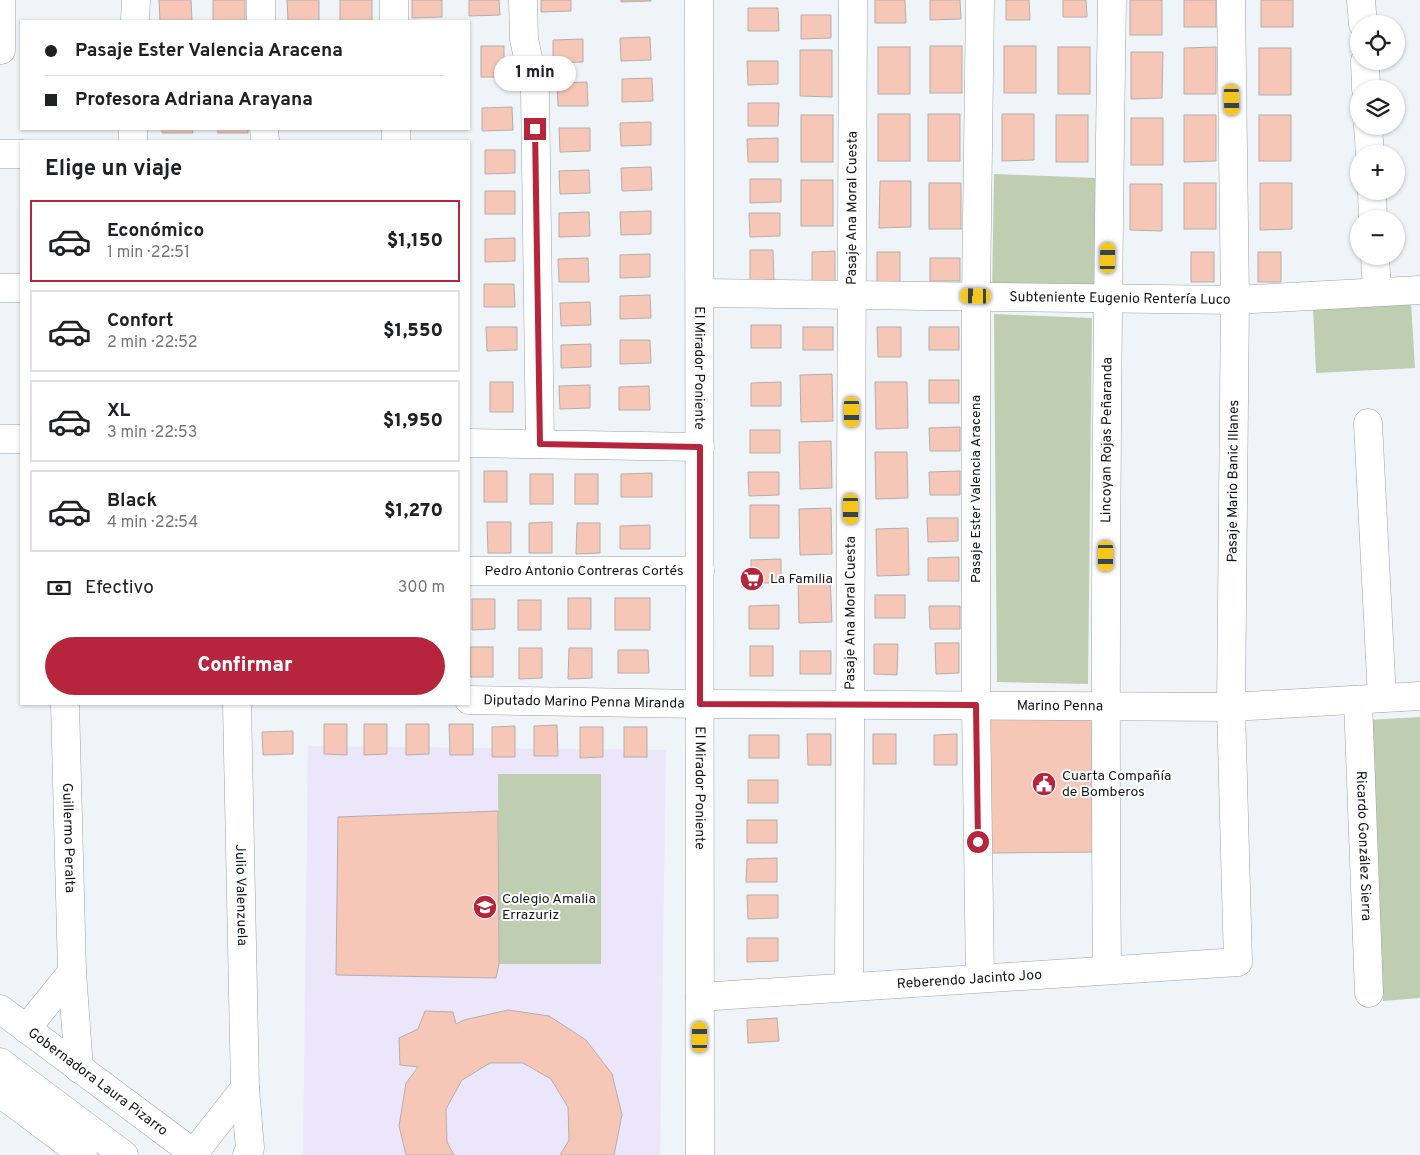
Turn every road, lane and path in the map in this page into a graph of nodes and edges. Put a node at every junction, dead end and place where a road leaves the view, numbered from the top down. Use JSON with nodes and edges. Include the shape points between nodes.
{"nodes":[{"id":1,"x":1,"y":0,"type":"edge"},
{"id":2,"x":136,"y":0,"type":"edge"},
{"id":3,"x":261,"y":0,"type":"edge"},
{"id":4,"x":394,"y":0,"type":"edge"},
{"id":5,"x":523,"y":0,"type":"edge"},
{"id":6,"x":699,"y":0,"type":"edge"},
{"id":7,"x":853,"y":0,"type":"edge"},
{"id":8,"x":980,"y":0,"type":"edge"},
{"id":9,"x":1112,"y":0,"type":"edge"},
{"id":10,"x":1231,"y":0,"type":"edge"},
{"id":11,"x":1361,"y":0,"type":"edge"},
{"id":12,"x":1362,"y":15,"type":"edge"},
{"id":13,"x":135,"y":20,"type":"edge"},
{"id":14,"x":261,"y":20,"type":"edge"},
{"id":15,"x":394,"y":20,"type":"edge"},
{"id":16,"x":1,"y":50,"type":"edge"},
{"id":17,"x":0,"y":154,"type":"edge"},
{"id":18,"x":20,"y":154,"type":"edge"},
{"id":19,"x":1376,"y":265,"type":"edge"},
{"id":20,"x":0,"y":288,"type":"edge"},
{"id":21,"x":20,"y":288,"type":"edge"},
{"id":22,"x":1420,"y":290,"type":"edge"},
{"id":23,"x":1378,"y":292,"type":"junction"},
{"id":24,"x":700,"y":293,"type":"junction"},
{"id":25,"x":852,"y":294,"type":"junction"},
{"id":26,"x":976,"y":296,"type":"junction"},
{"id":27,"x":1107,"y":298,"type":"junction"},
{"id":28,"x":1235,"y":300,"type":"junction"},
{"id":29,"x":1368,"y":424,"type":"dead end"},
{"id":30,"x":0,"y":440,"type":"edge"},
{"id":31,"x":20,"y":440,"type":"edge"},
{"id":32,"x":470,"y":443,"type":"edge"},
{"id":33,"x":540,"y":444,"type":"junction"},
{"id":34,"x":700,"y":447,"type":"junction"},
{"id":35,"x":470,"y":571,"type":"edge"},
{"id":36,"x":700,"y":571,"type":"junction"},
{"id":37,"x":1420,"y":696,"type":"edge"},
{"id":38,"x":1370,"y":699,"type":"junction"},
{"id":39,"x":470,"y":700,"type":"edge"},
{"id":40,"x":700,"y":704,"type":"junction"},
{"id":41,"x":65,"y":705,"type":"edge"},
{"id":42,"x":237,"y":705,"type":"edge"},
{"id":43,"x":850,"y":705,"type":"junction"},
{"id":44,"x":976,"y":705,"type":"junction"},
{"id":45,"x":1105,"y":706,"type":"junction"},
{"id":46,"x":1231,"y":706,"type":"junction"},
{"id":47,"x":1238,"y":962,"type":"joint"},
{"id":48,"x":1107,"y":970,"type":"junction"},
{"id":49,"x":72,"y":972,"type":"junction"},
{"id":50,"x":980,"y":978,"type":"junction"},
{"id":51,"x":849,"y":987,"type":"junction"},
{"id":52,"x":1368,"y":993,"type":"dead end"},
{"id":53,"x":700,"y":997,"type":"junction"},
{"id":54,"x":0,"y":1009,"type":"edge"},
{"id":55,"x":26,"y":1030,"type":"junction"},
{"id":56,"x":0,"y":1062,"type":"edge"},
{"id":57,"x":79,"y":1069,"type":"junction"},
{"id":58,"x":245,"y":1088,"type":"junction"},
{"id":59,"x":0,"y":1093,"type":"edge"},
{"id":60,"x":195,"y":1154,"type":"edge"},
{"id":61,"x":83,"y":1155,"type":"edge"},
{"id":62,"x":124,"y":1155,"type":"edge"},
{"id":63,"x":248,"y":1155,"type":"edge"},
{"id":64,"x":700,"y":1155,"type":"edge"}],
"edges":[{"from":1,"to":16,"type":"street"},
{"from":2,"to":13,"type":"street"},
{"from":3,"to":14,"type":"street"},
{"from":4,"to":15,"type":"street"},
{"from":5,"to":33,"type":"street","via":[[524,39],[535,90]]},
{"from":6,"to":24,"type":"street","name":"El Mirador Poniente"},
{"from":7,"to":25,"type":"street","name":"Pasaje Ana Moral Cuesta"},
{"from":8,"to":26,"type":"street","name":"Pasaje Ester Valencia Aracena"},
{"from":9,"to":27,"type":"street","name":"Lincoyan Rojas Peñaranda"},
{"from":10,"to":28,"type":"street","name":"Pasaje Mario Banic Illanes"},
{"from":11,"to":12,"type":"street"},
{"from":17,"to":18,"type":"street"},
{"from":19,"to":23,"type":"street"},
{"from":20,"to":21,"type":"street"},
{"from":22,"to":23,"type":"street","name":"Subteniente Eugenio Rentería Luco"},
{"from":23,"to":28,"type":"street","name":"Subteniente Eugenio Rentería Luco"},
{"from":24,"to":25,"type":"street","name":"Subteniente Eugenio Rentería Luco"},
{"from":24,"to":34,"type":"street","name":"El Mirador Poniente"},
{"from":25,"to":26,"type":"street","name":"Subteniente Eugenio Rentería Luco"},
{"from":25,"to":43,"type":"street","name":"Pasaje Ana Moral Cuesta"},
{"from":26,"to":27,"type":"street","name":"Subteniente Eugenio Rentería Luco"},
{"from":26,"to":44,"type":"street","name":"Pasaje Ester Valencia Aracena"},
{"from":27,"to":28,"type":"street","name":"Subteniente Eugenio Rentería Luco"},
{"from":27,"to":45,"type":"street","name":"Lincoyan Rojas Peñaranda"},
{"from":28,"to":46,"type":"street","name":"Pasaje Mario Banic Illanes"},
{"from":29,"to":38,"type":"street","name":"Ricardo González Sierra"},
{"from":30,"to":31,"type":"street"},
{"from":32,"to":33,"type":"street"},
{"from":33,"to":34,"type":"street"},
{"from":34,"to":36,"type":"street","name":"El Mirador Poniente"},
{"from":35,"to":36,"type":"street","name":"Pedro Antonio Contreras Cortés"},
{"from":36,"to":40,"type":"street","name":"El Mirador Poniente"},
{"from":37,"to":38,"type":"street","name":"Marino Penna"},
{"from":38,"to":46,"type":"street","name":"Marino Penna"},
{"from":38,"to":52,"type":"street","name":"Ricardo González Sierra"},
{"from":39,"to":40,"type":"street","name":"Diputado Marino Penna Miranda"},
{"from":40,"to":43,"type":"street","name":"Marino Penna"},
{"from":40,"to":53,"type":"street","name":"El Mirador Poniente"},
{"from":41,"to":49,"type":"street","name":"Guillermo Peralta"},
{"from":42,"to":58,"type":"street","name":"Julio Valenzuela"},
{"from":43,"to":44,"type":"street","name":"Marino Penna"},
{"from":43,"to":51,"type":"street","name":"Pasaje Ana Moral Cuesta"},
{"from":44,"to":45,"type":"street","name":"Marino Penna"},
{"from":44,"to":50,"type":"street","name":"Pasaje Ester Valencia Aracena"},
{"from":45,"to":46,"type":"street","name":"Marino Penna"},
{"from":45,"to":48,"type":"street","name":"Lincoyan Rojas Peñaranda"},
{"from":46,"to":47,"type":"street","name":"Pasaje Mario Banic Illanes"},
{"from":47,"to":48,"type":"street","name":"Reberendo Jacinto Joo"},
{"from":48,"to":50,"type":"street","name":"Reberendo Jacinto Joo"},
{"from":49,"to":55,"type":"street"},
{"from":49,"to":57,"type":"street","name":"Guillermo Peralta"},
{"from":50,"to":51,"type":"street","name":"Reberendo Jacinto Joo"},
{"from":51,"to":53,"type":"street","name":"Reberendo Jacinto Joo"},
{"from":53,"to":64,"type":"street","name":"El Mirador Poniente"},
{"from":54,"to":55,"type":"street","name":"Gobernadora Laura Pizarro"},
{"from":55,"to":57,"type":"street","name":"Gobernadora Laura Pizarro"},
{"from":56,"to":62,"type":"street"},
{"from":57,"to":60,"type":"street","name":"Gobernadora Laura Pizarro"},
{"from":58,"to":60,"type":"street"},
{"from":58,"to":63,"type":"street","name":"Julio Valenzuela"},
{"from":59,"to":61,"type":"street"}]}
